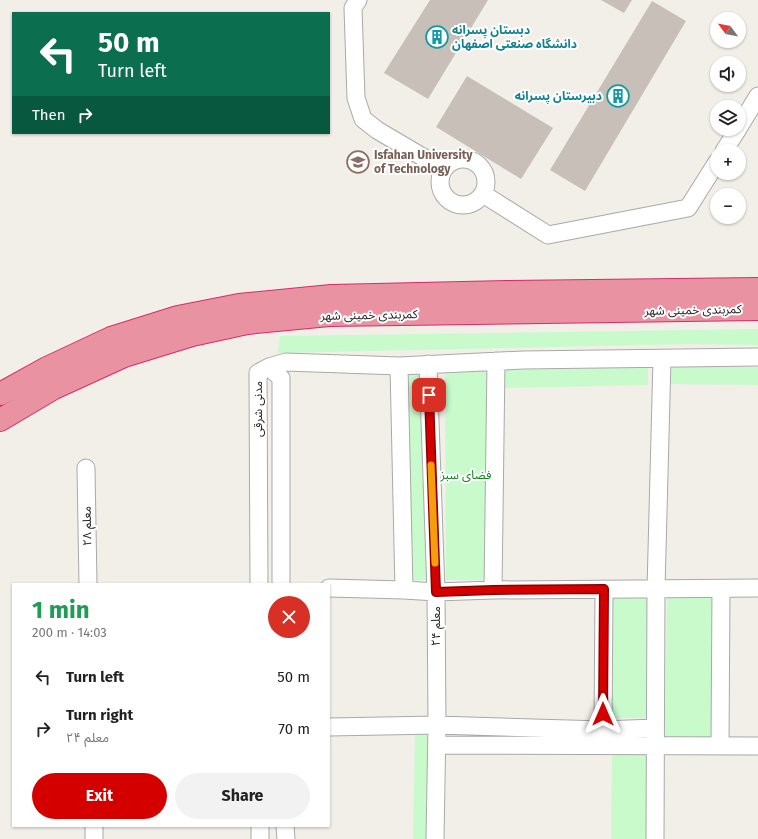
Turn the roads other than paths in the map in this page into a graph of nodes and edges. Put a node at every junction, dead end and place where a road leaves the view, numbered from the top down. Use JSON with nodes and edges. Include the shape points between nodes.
{"nodes":[{"id":1,"x":358,"y":0,"type":"edge"},
{"id":2,"x":758,"y":96,"type":"edge"},
{"id":3,"x":746,"y":115,"type":"edge"},
{"id":4,"x":443,"y":169,"type":"junction"},
{"id":5,"x":710,"y":173,"type":"edge"},
{"id":6,"x":484,"y":194,"type":"junction"},
{"id":7,"x":758,"y":289,"type":"edge"},
{"id":8,"x":758,"y":309,"type":"edge"},
{"id":9,"x":758,"y":357,"type":"edge"},
{"id":10,"x":662,"y":359,"type":"junction"},
{"id":11,"x":496,"y":362,"type":"junction"},
{"id":12,"x":428,"y":364,"type":"junction"},
{"id":13,"x":399,"y":366,"type":"junction"},
{"id":14,"x":269,"y":367,"type":"junction"},
{"id":15,"x":0,"y":394,"type":"edge"},
{"id":16,"x":0,"y":420,"type":"edge"},
{"id":17,"x":86,"y":468,"type":"dead end"},
{"id":18,"x":88,"y":583,"type":"edge"},
{"id":19,"x":259,"y":583,"type":"edge"},
{"id":20,"x":281,"y":583,"type":"edge"},
{"id":21,"x":330,"y":588,"type":"edge"},
{"id":22,"x":758,"y":588,"type":"edge"},
{"id":23,"x":604,"y":589,"type":"junction"},
{"id":24,"x":656,"y":589,"type":"junction"},
{"id":25,"x":721,"y":589,"type":"junction"},
{"id":26,"x":404,"y":590,"type":"junction"},
{"id":27,"x":493,"y":590,"type":"junction"},
{"id":28,"x":436,"y":592,"type":"junction"},
{"id":29,"x":437,"y":725,"type":"junction"},
{"id":30,"x":330,"y":727,"type":"edge"},
{"id":31,"x":655,"y":728,"type":"junction"},
{"id":32,"x":603,"y":730,"type":"junction"},
{"id":33,"x":437,"y":746,"type":"junction"},
{"id":34,"x":655,"y":746,"type":"junction"},
{"id":35,"x":720,"y":746,"type":"junction"},
{"id":36,"x":758,"y":746,"type":"edge"},
{"id":37,"x":94,"y":827,"type":"edge"},
{"id":38,"x":260,"y":827,"type":"edge"},
{"id":39,"x":285,"y":827,"type":"edge"},
{"id":40,"x":94,"y":839,"type":"edge"},
{"id":41,"x":260,"y":839,"type":"edge"},
{"id":42,"x":286,"y":839,"type":"edge"},
{"id":43,"x":435,"y":839,"type":"edge"},
{"id":44,"x":655,"y":839,"type":"edge"}],
"edges":[{"from":1,"to":4,"type":"street","via":[[353,8],[356,98],[363,119]]},
{"from":2,"to":3,"type":"street"},
{"from":4,"to":6,"type":"street","via":[[456,159],[464,158],[476,162],[484,170],[487,178]]},
{"from":4,"to":6,"type":"street","via":[[440,176],[441,190],[451,202],[458,205],[472,204]]},
{"from":5,"to":6,"type":"street","via":[[688,208],[548,235]]},
{"from":7,"to":15,"type":"highway","name":"کمربندی خمینی شهر","via":[[330,296],[239,305],[178,317],[111,338],[47,368]]},
{"from":8,"to":16,"type":"highway","name":"کمربندی خمینی شهر","via":[[329,315],[247,323],[192,335],[124,356],[54,388]]},
{"from":9,"to":10,"type":"street"},
{"from":10,"to":11,"type":"street"},
{"from":10,"to":24,"type":"street"},
{"from":11,"to":12,"type":"street"},
{"from":11,"to":27,"type":"street"},
{"from":12,"to":13,"type":"street"},
{"from":12,"to":28,"type":"street","name":"معلم ۲۴"},
{"from":13,"to":14,"type":"street","via":[[286,362]]},
{"from":13,"to":26,"type":"street"},
{"from":14,"to":19,"type":"street","name":"مدنی شرقی","via":[[258,373]]},
{"from":14,"to":20,"type":"street","name":"مدنی شرقی","via":[[281,378]]},
{"from":17,"to":18,"type":"street","name":"معلم ۲۸"},
{"from":21,"to":26,"type":"street"},
{"from":22,"to":25,"type":"street"},
{"from":23,"to":24,"type":"street"},
{"from":23,"to":27,"type":"street"},
{"from":23,"to":32,"type":"street"},
{"from":24,"to":25,"type":"street"},
{"from":24,"to":31,"type":"street"},
{"from":25,"to":35,"type":"street"},
{"from":26,"to":28,"type":"street"},
{"from":27,"to":28,"type":"street"},
{"from":28,"to":29,"type":"street","name":"معلم ۲۴"},
{"from":29,"to":30,"type":"street"},
{"from":29,"to":32,"type":"street"},
{"from":29,"to":33,"type":"street","name":"معلم ۲۴"},
{"from":31,"to":32,"type":"street"},
{"from":31,"to":34,"type":"street"},
{"from":33,"to":34,"type":"street"},
{"from":33,"to":43,"type":"street","name":"معلم ۲۴"},
{"from":34,"to":35,"type":"street"},
{"from":34,"to":44,"type":"street"},
{"from":35,"to":36,"type":"street"},
{"from":37,"to":40,"type":"street"},
{"from":38,"to":41,"type":"street"},
{"from":39,"to":42,"type":"street"}]}
